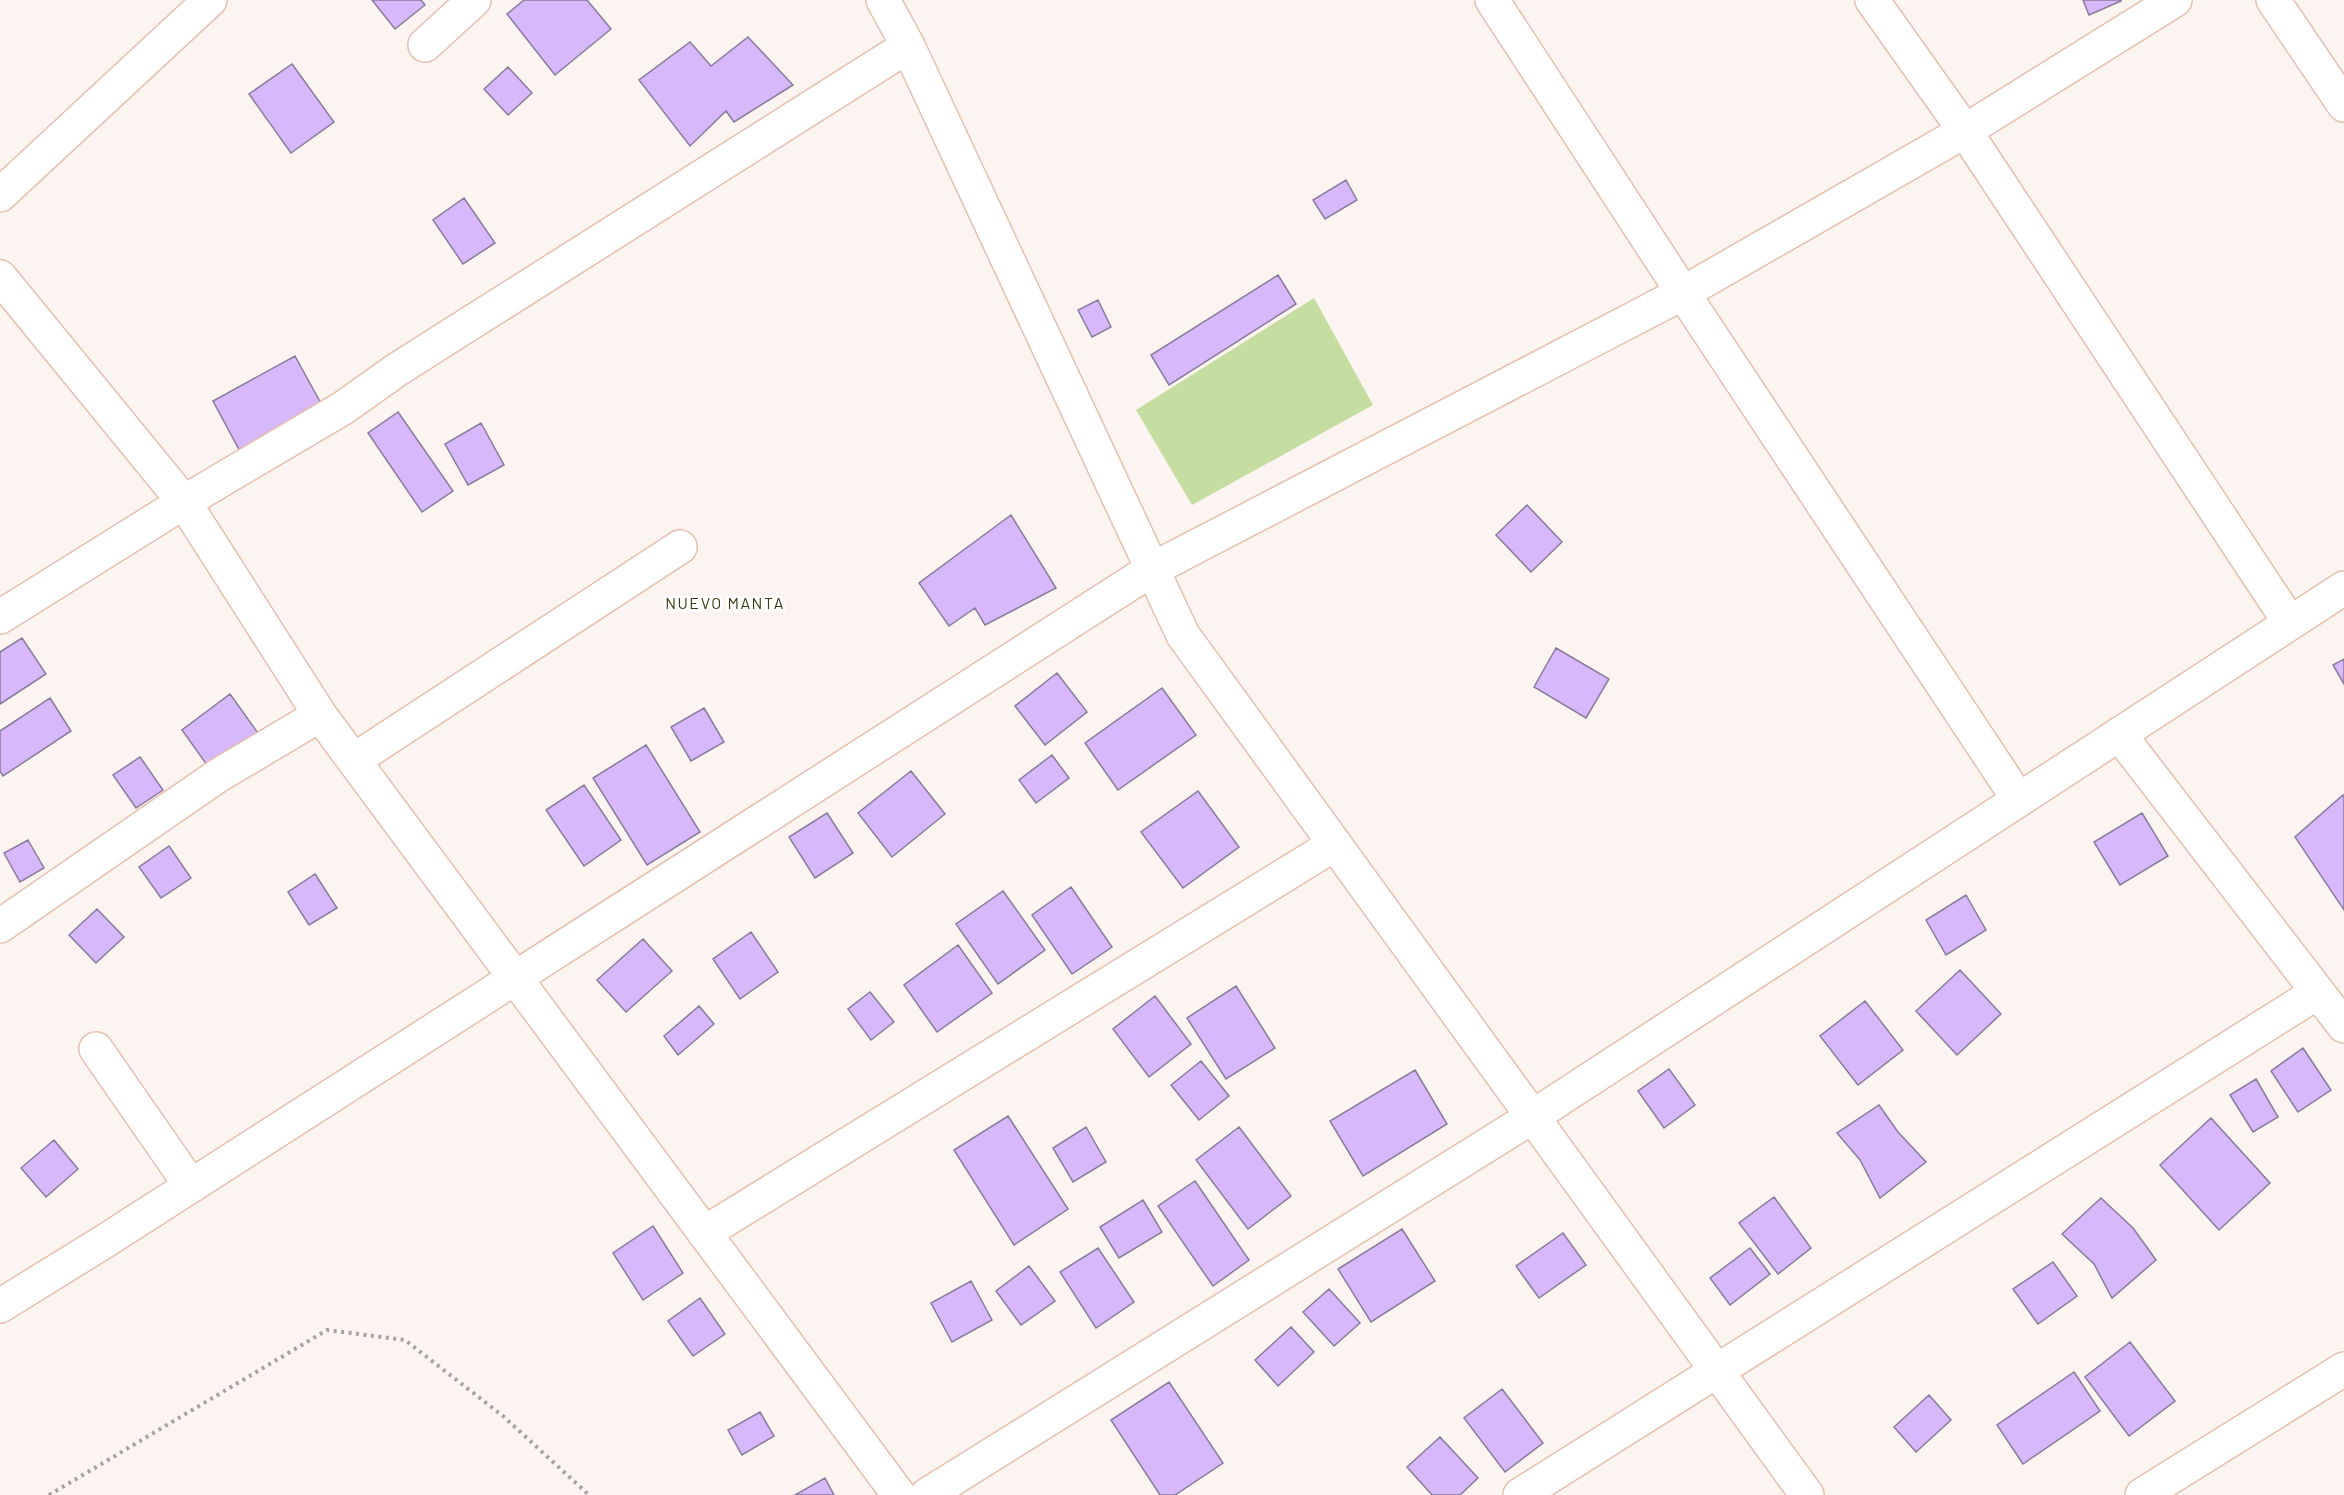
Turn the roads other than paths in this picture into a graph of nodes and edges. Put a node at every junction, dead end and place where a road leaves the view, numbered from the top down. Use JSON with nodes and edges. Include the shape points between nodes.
{"nodes":[{"id":1,"x":210,"y":0,"type":"edge"},
{"id":2,"x":474,"y":0,"type":"edge"},
{"id":3,"x":883,"y":0,"type":"edge"},
{"id":4,"x":1492,"y":0,"type":"edge"},
{"id":5,"x":1872,"y":0,"type":"edge"},
{"id":6,"x":2175,"y":0,"type":"edge"},
{"id":7,"x":2273,"y":0,"type":"edge"},
{"id":8,"x":425,"y":45,"type":"dead end"},
{"id":9,"x":908,"y":46,"type":"junction"},
{"id":10,"x":2344,"y":105,"type":"edge"},
{"id":11,"x":1965,"y":131,"type":"junction"},
{"id":12,"x":0,"y":195,"type":"edge"},
{"id":13,"x":0,"y":277,"type":"edge"},
{"id":14,"x":1683,"y":294,"type":"junction"},
{"id":15,"x":184,"y":502,"type":"junction"},
{"id":16,"x":680,"y":547,"type":"dead end"},
{"id":17,"x":1151,"y":570,"type":"junction"},
{"id":18,"x":2344,"y":588,"type":"edge"},
{"id":19,"x":0,"y":617,"type":"edge"},
{"id":20,"x":2290,"y":623,"type":"junction"},
{"id":21,"x":320,"y":715,"type":"junction"},
{"id":22,"x":2119,"y":734,"type":"junction"},
{"id":23,"x":354,"y":760,"type":"junction"},
{"id":24,"x":2019,"y":800,"type":"junction"},
{"id":25,"x":1335,"y":844,"type":"junction"},
{"id":26,"x":0,"y":926,"type":"edge"},
{"id":27,"x":515,"y":978,"type":"junction"},
{"id":28,"x":2318,"y":992,"type":"junction"},
{"id":29,"x":2344,"y":1026,"type":"edge"},
{"id":30,"x":96,"y":1049,"type":"dead end"},
{"id":31,"x":1532,"y":1117,"type":"junction"},
{"id":32,"x":191,"y":1186,"type":"junction"},
{"id":33,"x":704,"y":1233,"type":"junction"},
{"id":34,"x":0,"y":1306,"type":"edge"},
{"id":35,"x":2344,"y":1369,"type":"edge"},
{"id":36,"x":1717,"y":1371,"type":"junction"},
{"id":37,"x":899,"y":1495,"type":"edge"},
{"id":38,"x":927,"y":1495,"type":"edge"},
{"id":39,"x":1521,"y":1495,"type":"edge"},
{"id":40,"x":1808,"y":1495,"type":"edge"},
{"id":41,"x":2142,"y":1495,"type":"edge"}],
"edges":[{"from":1,"to":12,"type":"street"},
{"from":2,"to":8,"type":"street"},
{"from":3,"to":9,"type":"street"},
{"from":4,"to":14,"type":"street"},
{"from":5,"to":11,"type":"street"},
{"from":6,"to":11,"type":"street"},
{"from":7,"to":10,"type":"street"},
{"from":9,"to":15,"type":"street","via":[[398,369],[343,408]]},
{"from":9,"to":17,"type":"street"},
{"from":11,"to":14,"type":"street"},
{"from":11,"to":20,"type":"street"},
{"from":13,"to":15,"type":"street"},
{"from":14,"to":17,"type":"street"},
{"from":14,"to":24,"type":"street"},
{"from":15,"to":19,"type":"street"},
{"from":15,"to":21,"type":"street"},
{"from":16,"to":23,"type":"street"},
{"from":17,"to":25,"type":"street","via":[[1183,635]]},
{"from":17,"to":27,"type":"street"},
{"from":18,"to":20,"type":"street"},
{"from":20,"to":22,"type":"street"},
{"from":21,"to":23,"type":"street"},
{"from":21,"to":26,"type":"street","via":[[219,775]]},
{"from":22,"to":24,"type":"street"},
{"from":22,"to":28,"type":"street"},
{"from":23,"to":27,"type":"street"},
{"from":24,"to":31,"type":"street"},
{"from":25,"to":31,"type":"street"},
{"from":25,"to":33,"type":"street"},
{"from":27,"to":32,"type":"street"},
{"from":27,"to":33,"type":"street"},
{"from":28,"to":29,"type":"street"},
{"from":28,"to":36,"type":"street"},
{"from":30,"to":32,"type":"street"},
{"from":31,"to":36,"type":"street"},
{"from":31,"to":38,"type":"street"},
{"from":32,"to":34,"type":"street"},
{"from":33,"to":37,"type":"street"},
{"from":35,"to":41,"type":"street"},
{"from":36,"to":39,"type":"street"},
{"from":36,"to":40,"type":"street"}]}
